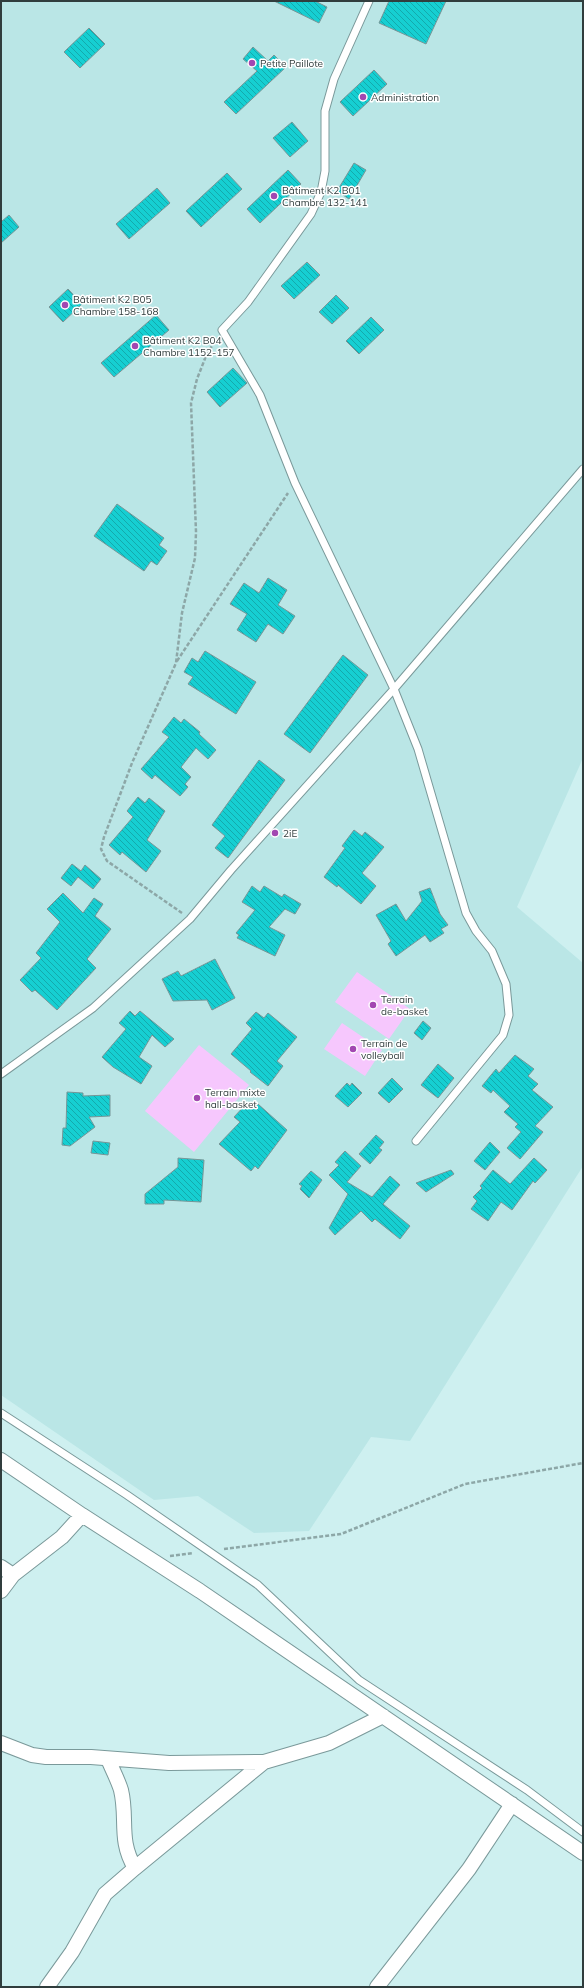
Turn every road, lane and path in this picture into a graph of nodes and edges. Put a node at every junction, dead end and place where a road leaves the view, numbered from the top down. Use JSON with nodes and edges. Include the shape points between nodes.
{"nodes":[{"id":1,"x":369,"y":1,"type":"edge"},
{"id":2,"x":222,"y":330,"type":"junction"},
{"id":3,"x":583,"y":469,"type":"edge"},
{"id":4,"x":295,"y":483,"type":"junction"},
{"id":5,"x":176,"y":663,"type":"junction"},
{"id":6,"x":394,"y":689,"type":"junction"},
{"id":7,"x":190,"y":919,"type":"junction"},
{"id":8,"x":1,"y":1074,"type":"edge"},
{"id":9,"x":416,"y":1141,"type":"dead end"},
{"id":10,"x":1,"y":1412,"type":"edge"},
{"id":11,"x":1,"y":1460,"type":"edge"},
{"id":12,"x":583,"y":1463,"type":"edge"},
{"id":13,"x":82,"y":1515,"type":"junction"},
{"id":14,"x":222,"y":1549,"type":"dead end"},
{"id":15,"x":199,"y":1552,"type":"dead end"},
{"id":16,"x":151,"y":1558,"type":"junction"},
{"id":17,"x":1,"y":1567,"type":"edge"},
{"id":18,"x":14,"y":1575,"type":"junction"},
{"id":19,"x":1,"y":1591,"type":"edge"},
{"id":20,"x":383,"y":1716,"type":"junction"},
{"id":21,"x":1,"y":1743,"type":"edge"},
{"id":22,"x":108,"y":1759,"type":"junction"},
{"id":23,"x":264,"y":1762,"type":"junction"},
{"id":24,"x":512,"y":1804,"type":"junction"},
{"id":25,"x":583,"y":1832,"type":"edge"},
{"id":26,"x":583,"y":1853,"type":"edge"},
{"id":27,"x":135,"y":1868,"type":"junction"},
{"id":28,"x":47,"y":1987,"type":"edge"},
{"id":29,"x":377,"y":1987,"type":"edge"}],
"edges":[{"from":1,"to":2,"type":"lane","via":[[334,79],[325,111],[325,171],[321,192],[311,214],[248,302]]},
{"from":2,"to":4,"type":"lane","via":[[260,395]]},
{"from":2,"to":5,"type":"path","via":[[206,356],[191,403],[196,558],[182,613]]},
{"from":3,"to":6,"type":"lane"},
{"from":4,"to":5,"type":"path"},
{"from":4,"to":6,"type":"lane"},
{"from":5,"to":7,"type":"path","via":[[132,763],[101,849],[107,861]]},
{"from":6,"to":7,"type":"lane"},
{"from":6,"to":9,"type":"lane","via":[[418,749],[466,913],[492,951],[506,984],[509,1015],[503,1035]]},
{"from":7,"to":8,"type":"lane","via":[[93,1008]]},
{"from":10,"to":25,"type":"lane","via":[[127,1494],[258,1585],[359,1680],[527,1790]]},
{"from":11,"to":13,"type":"street"},
{"from":12,"to":14,"type":"path","via":[[466,1484],[341,1534]]},
{"from":13,"to":16,"type":"street"},
{"from":13,"to":18,"type":"street","via":[[62,1537]]},
{"from":15,"to":16,"type":"path"},
{"from":16,"to":20,"type":"street"},
{"from":17,"to":18,"type":"street"},
{"from":18,"to":19,"type":"street"},
{"from":20,"to":23,"type":"street","via":[[329,1743]]},
{"from":20,"to":24,"type":"street"},
{"from":21,"to":22,"type":"street","via":[[46,1758]]},
{"from":22,"to":23,"type":"street","via":[[169,1763]]},
{"from":22,"to":27,"type":"street","via":[[121,1790],[126,1851]]},
{"from":23,"to":27,"type":"street"},
{"from":24,"to":26,"type":"street"},
{"from":24,"to":29,"type":"street","via":[[469,1869]]},
{"from":27,"to":28,"type":"street","via":[[105,1894],[72,1952]]}]}
